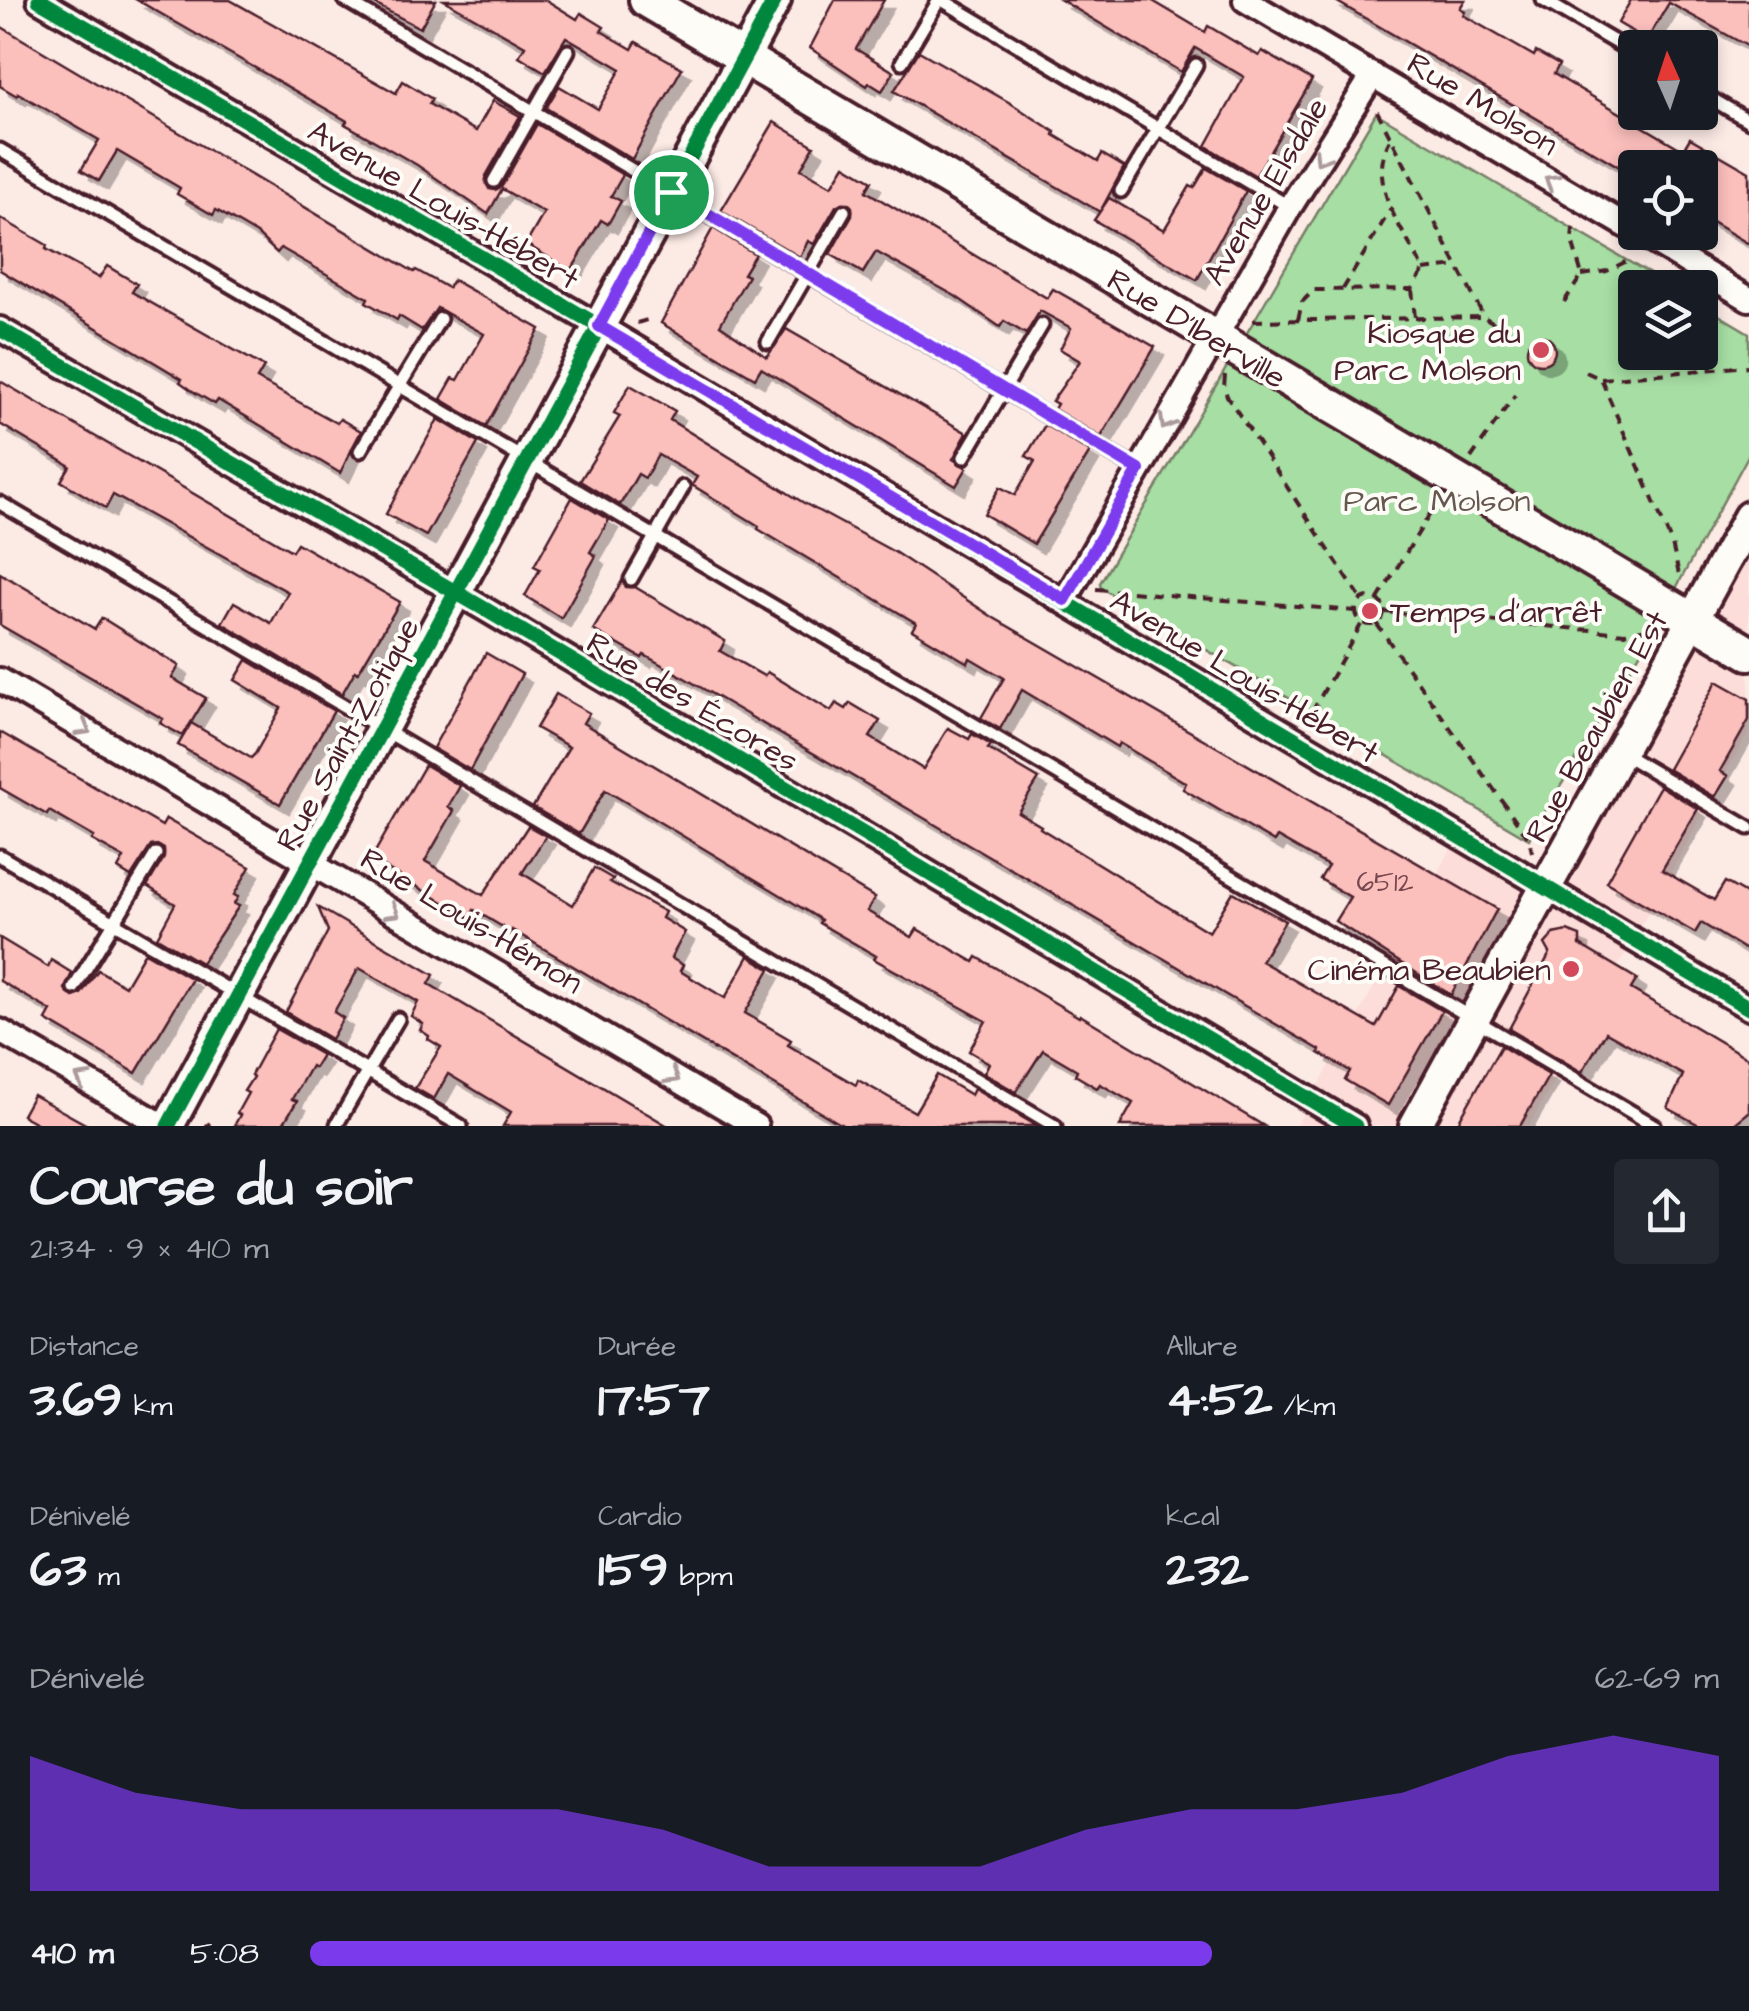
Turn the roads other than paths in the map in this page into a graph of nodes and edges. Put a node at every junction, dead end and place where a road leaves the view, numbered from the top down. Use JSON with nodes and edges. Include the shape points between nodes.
{"nodes":[{"id":1,"x":40,"y":0,"type":"edge"},
{"id":2,"x":345,"y":0,"type":"edge"},
{"id":3,"x":646,"y":0,"type":"edge"},
{"id":4,"x":775,"y":0,"type":"edge"},
{"id":5,"x":941,"y":0,"type":"edge"},
{"id":6,"x":1246,"y":0,"type":"edge"},
{"id":7,"x":1544,"y":0,"type":"edge"},
{"id":8,"x":1618,"y":44,"type":"edge"},
{"id":9,"x":568,"y":51,"type":"dead end"},
{"id":10,"x":744,"y":58,"type":"junction"},
{"id":11,"x":902,"y":62,"type":"dead end"},
{"id":12,"x":1196,"y":65,"type":"dead end"},
{"id":13,"x":1373,"y":75,"type":"junction"},
{"id":14,"x":1718,"y":103,"type":"edge"},
{"id":15,"x":534,"y":112,"type":"junction"},
{"id":16,"x":1749,"y":121,"type":"edge"},
{"id":17,"x":1158,"y":128,"type":"junction"},
{"id":18,"x":0,"y":150,"type":"edge"},
{"id":19,"x":494,"y":181,"type":"dead end"},
{"id":20,"x":1121,"y":191,"type":"dead end"},
{"id":21,"x":671,"y":192,"type":"junction"},
{"id":22,"x":1290,"y":206,"type":"junction"},
{"id":23,"x":844,"y":211,"type":"dead end"},
{"id":24,"x":1618,"y":221,"type":"edge"},
{"id":25,"x":1666,"y":250,"type":"edge"},
{"id":26,"x":807,"y":273,"type":"junction"},
{"id":27,"x":1749,"y":299,"type":"edge"},
{"id":28,"x":440,"y":319,"type":"dead end"},
{"id":29,"x":1042,"y":325,"type":"dead end"},
{"id":30,"x":599,"y":326,"type":"junction"},
{"id":31,"x":0,"y":328,"type":"edge"},
{"id":32,"x":1214,"y":338,"type":"junction"},
{"id":33,"x":768,"y":342,"type":"dead end"},
{"id":34,"x":400,"y":385,"type":"junction"},
{"id":35,"x":1004,"y":390,"type":"junction"},
{"id":36,"x":360,"y":451,"type":"dead end"},
{"id":37,"x":964,"y":458,"type":"dead end"},
{"id":38,"x":527,"y":459,"type":"junction"},
{"id":39,"x":1139,"y":470,"type":"junction"},
{"id":40,"x":683,"y":487,"type":"dead end"},
{"id":41,"x":0,"y":504,"type":"edge"},
{"id":42,"x":1749,"y":517,"type":"edge"},
{"id":43,"x":656,"y":537,"type":"junction"},
{"id":44,"x":632,"y":580,"type":"dead end"},
{"id":45,"x":456,"y":592,"type":"junction"},
{"id":46,"x":1065,"y":600,"type":"junction"},
{"id":47,"x":1694,"y":620,"type":"junction"},
{"id":48,"x":1749,"y":653,"type":"edge"},
{"id":49,"x":0,"y":680,"type":"edge"},
{"id":50,"x":383,"y":728,"type":"junction"},
{"id":51,"x":1620,"y":752,"type":"junction"},
{"id":52,"x":1749,"y":828,"type":"edge"},
{"id":53,"x":156,"y":854,"type":"dead end"},
{"id":54,"x":0,"y":856,"type":"edge"},
{"id":55,"x":309,"y":862,"type":"junction"},
{"id":56,"x":1548,"y":886,"type":"junction"},
{"id":57,"x":113,"y":922,"type":"junction"},
{"id":58,"x":74,"y":988,"type":"dead end"},
{"id":59,"x":237,"y":996,"type":"junction"},
{"id":60,"x":1749,"y":1008,"type":"edge"},
{"id":61,"x":398,"y":1019,"type":"dead end"},
{"id":62,"x":1474,"y":1019,"type":"junction"},
{"id":63,"x":0,"y":1031,"type":"edge"},
{"id":64,"x":368,"y":1071,"type":"junction"},
{"id":65,"x":337,"y":1124,"type":"dead end"},
{"id":66,"x":166,"y":1126,"type":"edge"},
{"id":67,"x":461,"y":1126,"type":"edge"},
{"id":68,"x":756,"y":1126,"type":"edge"},
{"id":69,"x":1055,"y":1126,"type":"edge"},
{"id":70,"x":1355,"y":1126,"type":"edge"},
{"id":71,"x":1415,"y":1126,"type":"edge"},
{"id":72,"x":1655,"y":1126,"type":"edge"}],
"edges":[{"from":1,"to":30,"type":"street","name":"Avenue Louis-Hébert"},
{"from":2,"to":15,"type":"lane"},
{"from":3,"to":10,"type":"main road","name":"Rue D'Iberville"},
{"from":4,"to":10,"type":"street","name":"Rue Saint-Zotique"},
{"from":5,"to":11,"type":"lane"},
{"from":5,"to":17,"type":"lane"},
{"from":6,"to":13,"type":"street","name":"Rue Molson"},
{"from":7,"to":8,"type":"lane"},
{"from":9,"to":15,"type":"lane"},
{"from":10,"to":21,"type":"street","name":"Rue Saint-Zotique"},
{"from":10,"to":32,"type":"main road","name":"Rue D'Iberville"},
{"from":12,"to":17,"type":"lane"},
{"from":13,"to":22,"type":"street","name":"Avenue Elsdale","one_way":true},
{"from":24,"to":13,"type":"street","name":"Rue Molson","one_way":true},
{"from":14,"to":16,"type":"lane"},
{"from":15,"to":19,"type":"lane"},
{"from":15,"to":21,"type":"lane"},
{"from":17,"to":20,"type":"lane"},
{"from":17,"to":22,"type":"lane"},
{"from":18,"to":34,"type":"lane"},
{"from":21,"to":26,"type":"lane"},
{"from":21,"to":30,"type":"street","name":"Rue Saint-Zotique"},
{"from":22,"to":32,"type":"street","name":"Avenue Elsdale"},
{"from":23,"to":26,"type":"lane"},
{"from":25,"to":27,"type":"street","name":"Rue Molson"},
{"from":26,"to":33,"type":"lane"},
{"from":26,"to":35,"type":"lane"},
{"from":28,"to":34,"type":"lane"},
{"from":29,"to":35,"type":"lane"},
{"from":30,"to":38,"type":"street","name":"Rue Saint-Zotique"},
{"from":30,"to":46,"type":"street","name":"Avenue Louis-Hébert"},
{"from":31,"to":45,"type":"street","name":"Rue des Écores"},
{"from":32,"to":39,"type":"street","name":"Avenue Elsdale","one_way":true},
{"from":32,"to":47,"type":"main road","name":"Rue D'Iberville"},
{"from":34,"to":36,"type":"lane"},
{"from":34,"to":38,"type":"lane"},
{"from":35,"to":37,"type":"lane"},
{"from":35,"to":39,"type":"lane"},
{"from":38,"to":43,"type":"lane"},
{"from":38,"to":45,"type":"street","name":"Rue Saint-Zotique"},
{"from":39,"to":46,"type":"street","name":"Avenue Elsdale"},
{"from":40,"to":43,"type":"lane"},
{"from":41,"to":50,"type":"lane"},
{"from":42,"to":47,"type":"street","name":"Rue Beaubien Est"},
{"from":43,"to":44,"type":"lane"},
{"from":43,"to":62,"type":"lane"},
{"from":45,"to":50,"type":"street","name":"Rue Saint-Zotique"},
{"from":45,"to":70,"type":"street","name":"Rue des Écores"},
{"from":46,"to":56,"type":"street","name":"Avenue Louis-Hébert"},
{"from":47,"to":48,"type":"main road","name":"Rue D'Iberville"},
{"from":47,"to":51,"type":"street","name":"Rue Beaubien Est"},
{"from":49,"to":55,"type":"street","name":"Rue Louis-Hémon","one_way":true},
{"from":50,"to":55,"type":"street","name":"Rue Saint-Zotique"},
{"from":50,"to":69,"type":"lane"},
{"from":51,"to":52,"type":"lane"},
{"from":51,"to":56,"type":"street","name":"Rue Beaubien Est"},
{"from":53,"to":57,"type":"lane"},
{"from":54,"to":57,"type":"lane"},
{"from":55,"to":59,"type":"street","name":"Rue Saint-Zotique"},
{"from":55,"to":68,"type":"street","name":"Rue Louis-Hémon","one_way":true},
{"from":56,"to":60,"type":"street","name":"Avenue Louis-Hébert"},
{"from":56,"to":62,"type":"street","name":"Rue Beaubien Est"},
{"from":57,"to":58,"type":"lane"},
{"from":57,"to":59,"type":"lane"},
{"from":59,"to":64,"type":"lane"},
{"from":59,"to":66,"type":"street","name":"Rue Saint-Zotique"},
{"from":61,"to":64,"type":"lane"},
{"from":62,"to":71,"type":"street","name":"Rue Beaubien Est"},
{"from":62,"to":72,"type":"lane"},
{"from":66,"to":63,"type":"street","one_way":true},
{"from":64,"to":65,"type":"lane"},
{"from":64,"to":67,"type":"lane"}]}
